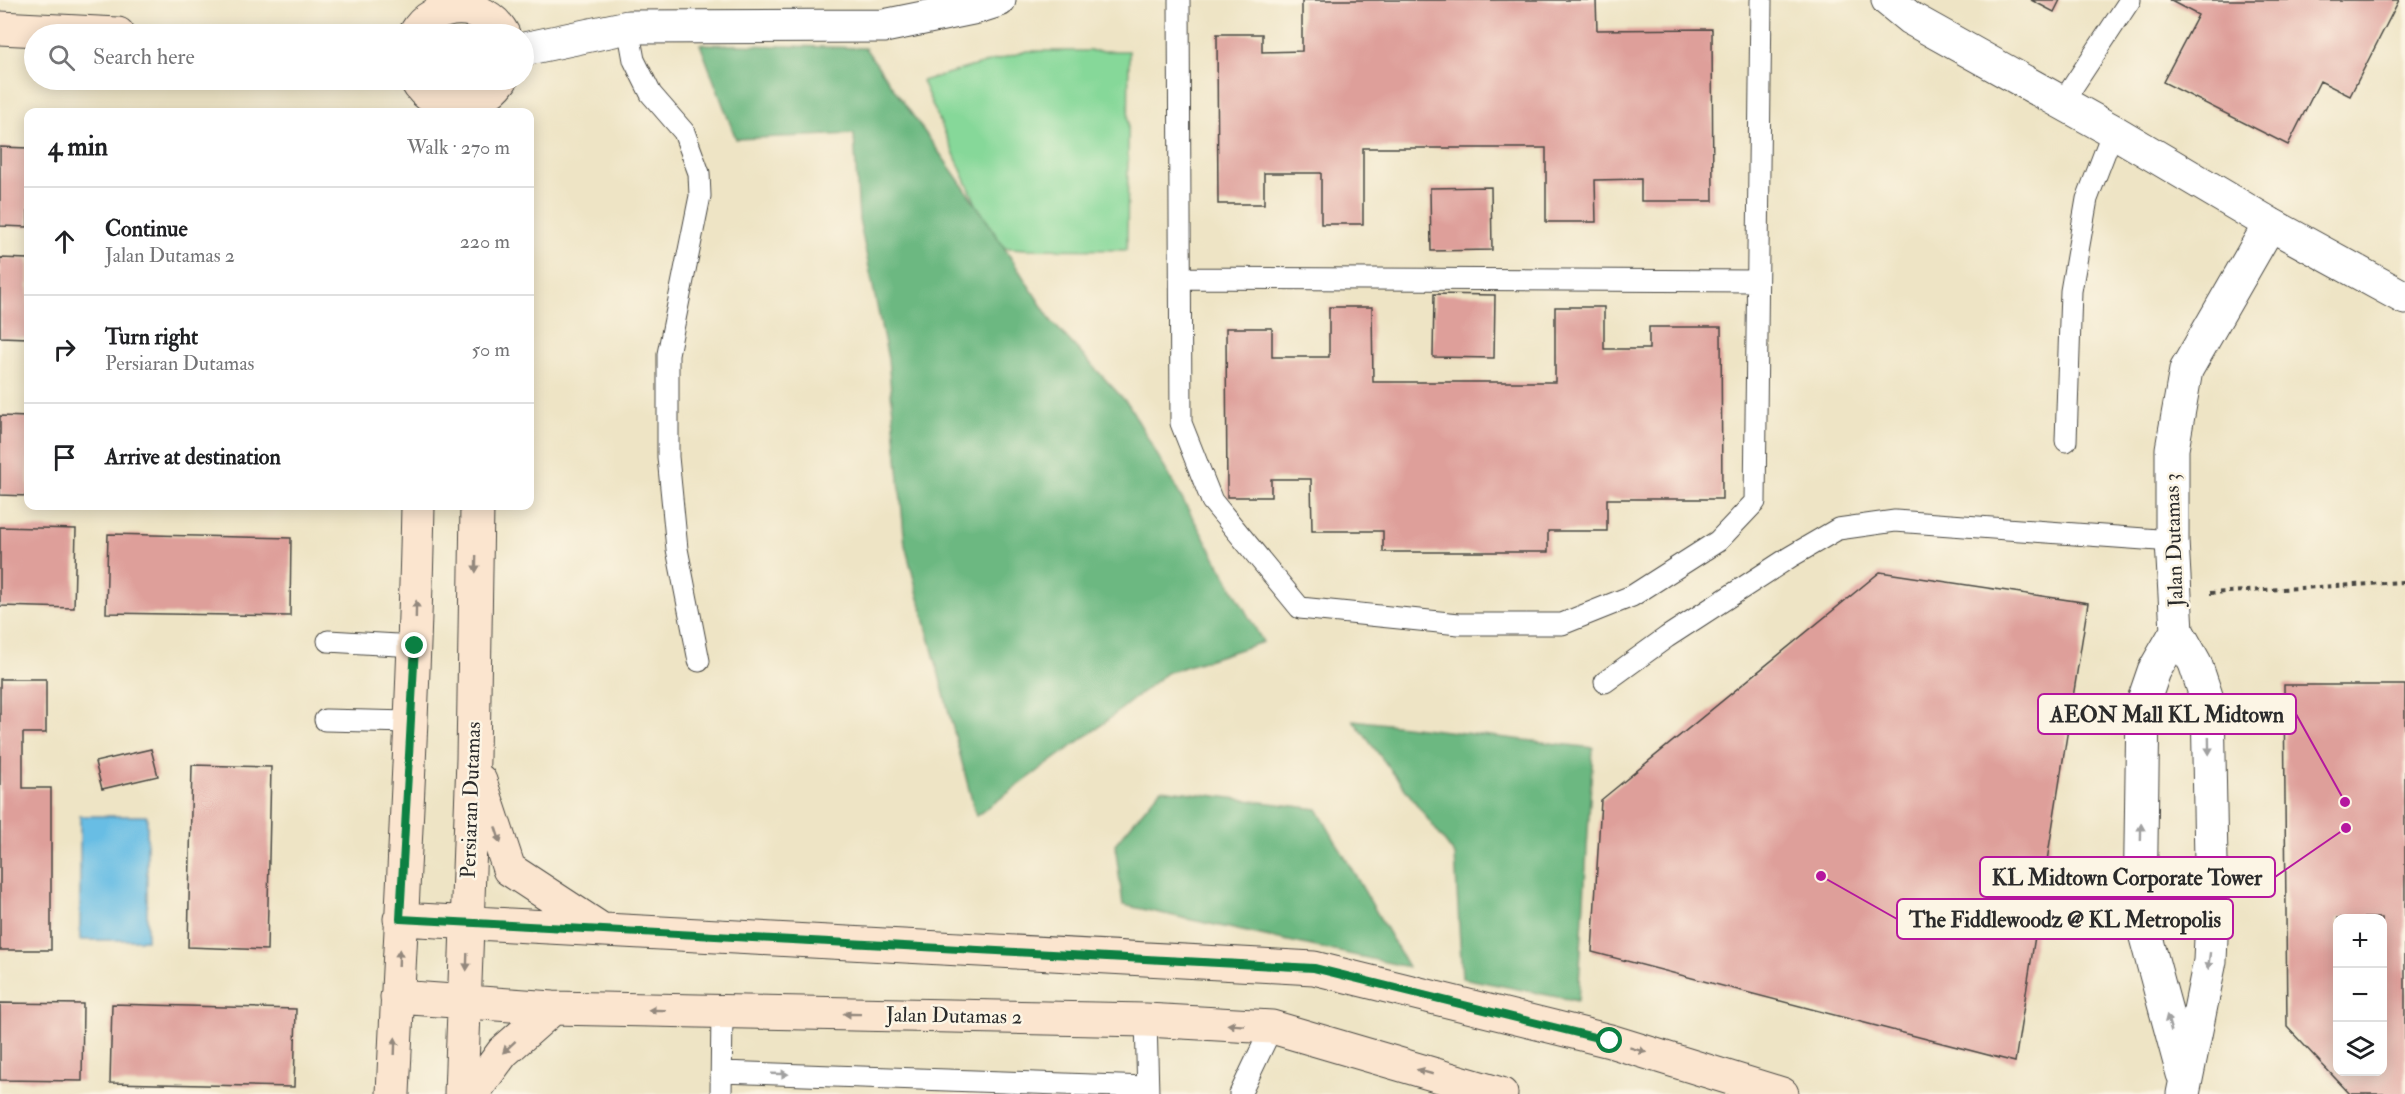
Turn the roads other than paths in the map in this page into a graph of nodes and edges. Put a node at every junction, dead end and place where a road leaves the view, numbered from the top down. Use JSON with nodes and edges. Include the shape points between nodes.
{"nodes":[{"id":1,"x":999,"y":0,"type":"edge"},
{"id":2,"x":1179,"y":0,"type":"edge"},
{"id":3,"x":1761,"y":0,"type":"edge"},
{"id":4,"x":1888,"y":0,"type":"edge"},
{"id":5,"x":2130,"y":0,"type":"edge"},
{"id":6,"x":450,"y":4,"type":"edge"},
{"id":7,"x":421,"y":24,"type":"edge"},
{"id":8,"x":496,"y":24,"type":"edge"},
{"id":9,"x":628,"y":27,"type":"junction"},
{"id":10,"x":0,"y":28,"type":"edge"},
{"id":11,"x":24,"y":29,"type":"edge"},
{"id":12,"x":534,"y":47,"type":"edge"},
{"id":13,"x":424,"y":95,"type":"edge"},
{"id":14,"x":489,"y":96,"type":"edge"},
{"id":15,"x":2062,"y":103,"type":"junction"},
{"id":16,"x":2113,"y":131,"type":"junction"},
{"id":17,"x":2270,"y":224,"type":"junction"},
{"id":18,"x":1180,"y":278,"type":"junction"},
{"id":19,"x":1756,"y":281,"type":"junction"},
{"id":20,"x":2405,"y":298,"type":"edge"},
{"id":21,"x":2066,"y":441,"type":"dead end"},
{"id":22,"x":418,"y":510,"type":"edge"},
{"id":23,"x":477,"y":510,"type":"edge"},
{"id":24,"x":2172,"y":541,"type":"junction"},
{"id":25,"x":2177,"y":631,"type":"junction"},
{"id":26,"x":328,"y":641,"type":"dead end"},
{"id":27,"x":415,"y":646,"type":"junction"},
{"id":28,"x":699,"y":661,"type":"dead end"},
{"id":29,"x":1605,"y":682,"type":"dead end"},
{"id":30,"x":325,"y":720,"type":"dead end"},
{"id":31,"x":410,"y":722,"type":"junction"},
{"id":32,"x":473,"y":759,"type":"junction"},
{"id":33,"x":400,"y":919,"type":"junction"},
{"id":34,"x":468,"y":922,"type":"junction"},
{"id":35,"x":603,"y":931,"type":"junction"},
{"id":36,"x":397,"y":997,"type":"junction"},
{"id":37,"x":466,"y":1002,"type":"junction"},
{"id":38,"x":553,"y":1008,"type":"junction"},
{"id":39,"x":722,"y":1011,"type":"junction"},
{"id":40,"x":1146,"y":1020,"type":"junction"},
{"id":41,"x":1272,"y":1027,"type":"junction"},
{"id":42,"x":722,"y":1072,"type":"junction"},
{"id":43,"x":1148,"y":1090,"type":"edge"},
{"id":44,"x":2182,"y":1090,"type":"edge"},
{"id":45,"x":393,"y":1094,"type":"edge"},
{"id":46,"x":461,"y":1094,"type":"edge"},
{"id":47,"x":472,"y":1094,"type":"edge"},
{"id":48,"x":721,"y":1094,"type":"edge"},
{"id":49,"x":1240,"y":1094,"type":"edge"},
{"id":50,"x":1501,"y":1094,"type":"edge"},
{"id":51,"x":1782,"y":1094,"type":"edge"}],
"edges":[{"from":1,"to":9,"type":"street","via":[[884,26]]},
{"from":2,"to":18,"type":"lane"},
{"from":3,"to":19,"type":"lane"},
{"from":4,"to":15,"type":"street","via":[[1910,18]]},
{"from":5,"to":15,"type":"lane"},
{"from":6,"to":7,"type":"street"},
{"from":6,"to":8,"type":"street","via":[[479,10]]},
{"from":9,"to":12,"type":"street"},
{"from":9,"to":28,"type":"lane","via":[[634,60],[651,94],[684,132],[699,173],[700,196],[668,354],[668,457],[677,549]]},
{"from":10,"to":11,"type":"street"},
{"from":13,"to":14,"type":"street","via":[[455,104]]},
{"from":15,"to":16,"type":"street"},
{"from":16,"to":17,"type":"street"},
{"from":16,"to":21,"type":"lane","via":[[2087,199],[2071,291]]},
{"from":17,"to":20,"type":"street"},
{"from":17,"to":24,"type":"street","name":"Jalan Dutamas 3","via":[[2186,370],[2172,449]]},
{"from":18,"to":19,"type":"lane"},
{"from":18,"to":19,"type":"lane","via":[[1181,423],[1212,501],[1300,608],[1459,624],[1562,624],[1632,596],[1718,541],[1755,502]]},
{"from":27,"to":22,"type":"street","one_way":true},
{"from":23,"to":32,"type":"street","name":"Persiaran Dutamas","one_way":true},
{"from":24,"to":25,"type":"street","name":"Jalan Dutamas 3"},
{"from":24,"to":29,"type":"lane","via":[[1896,521],[1838,530],[1790,557]]},
{"from":25,"to":44,"type":"street","name":"Jalan Dutamas 3","one_way":true,"via":[[2208,702],[2212,915],[2210,961]]},
{"from":44,"to":25,"type":"street","name":"Jalan Dutamas 3","one_way":true,"via":[[2140,915],[2143,703],[2154,671]]},
{"from":26,"to":27,"type":"lane"},
{"from":27,"to":31,"type":"street"},
{"from":30,"to":31,"type":"lane"},
{"from":31,"to":33,"type":"street"},
{"from":32,"to":34,"type":"street","name":"Persiaran Dutamas"},
{"from":32,"to":35,"type":"street","one_way":true,"via":[[509,869]]},
{"from":33,"to":34,"type":"street"},
{"from":36,"to":33,"type":"street","one_way":true},
{"from":34,"to":35,"type":"street"},
{"from":34,"to":37,"type":"street","name":"Persiaran Dutamas","one_way":true},
{"from":35,"to":51,"type":"street","one_way":true,"via":[[1314,968],[1610,1041]]},
{"from":36,"to":37,"type":"street","name":"Jalan Dutamas 2"},
{"from":45,"to":36,"type":"street","one_way":true},
{"from":37,"to":38,"type":"street","name":"Jalan Dutamas 2"},
{"from":37,"to":46,"type":"street","name":"Persiaran Dutamas"},
{"from":39,"to":38,"type":"street","name":"Jalan Dutamas 2","one_way":true},
{"from":38,"to":47,"type":"street","one_way":true,"via":[[503,1052]]},
{"from":40,"to":39,"type":"street","name":"Jalan Dutamas 2","one_way":true},
{"from":39,"to":42,"type":"lane"},
{"from":41,"to":40,"type":"street","name":"Jalan Dutamas 2","one_way":true},
{"from":40,"to":43,"type":"lane"},
{"from":41,"to":49,"type":"lane"},
{"from":50,"to":41,"type":"street","name":"Jalan Dutamas 2","one_way":true},
{"from":42,"to":43,"type":"lane","one_way":true},
{"from":42,"to":48,"type":"lane"}]}
